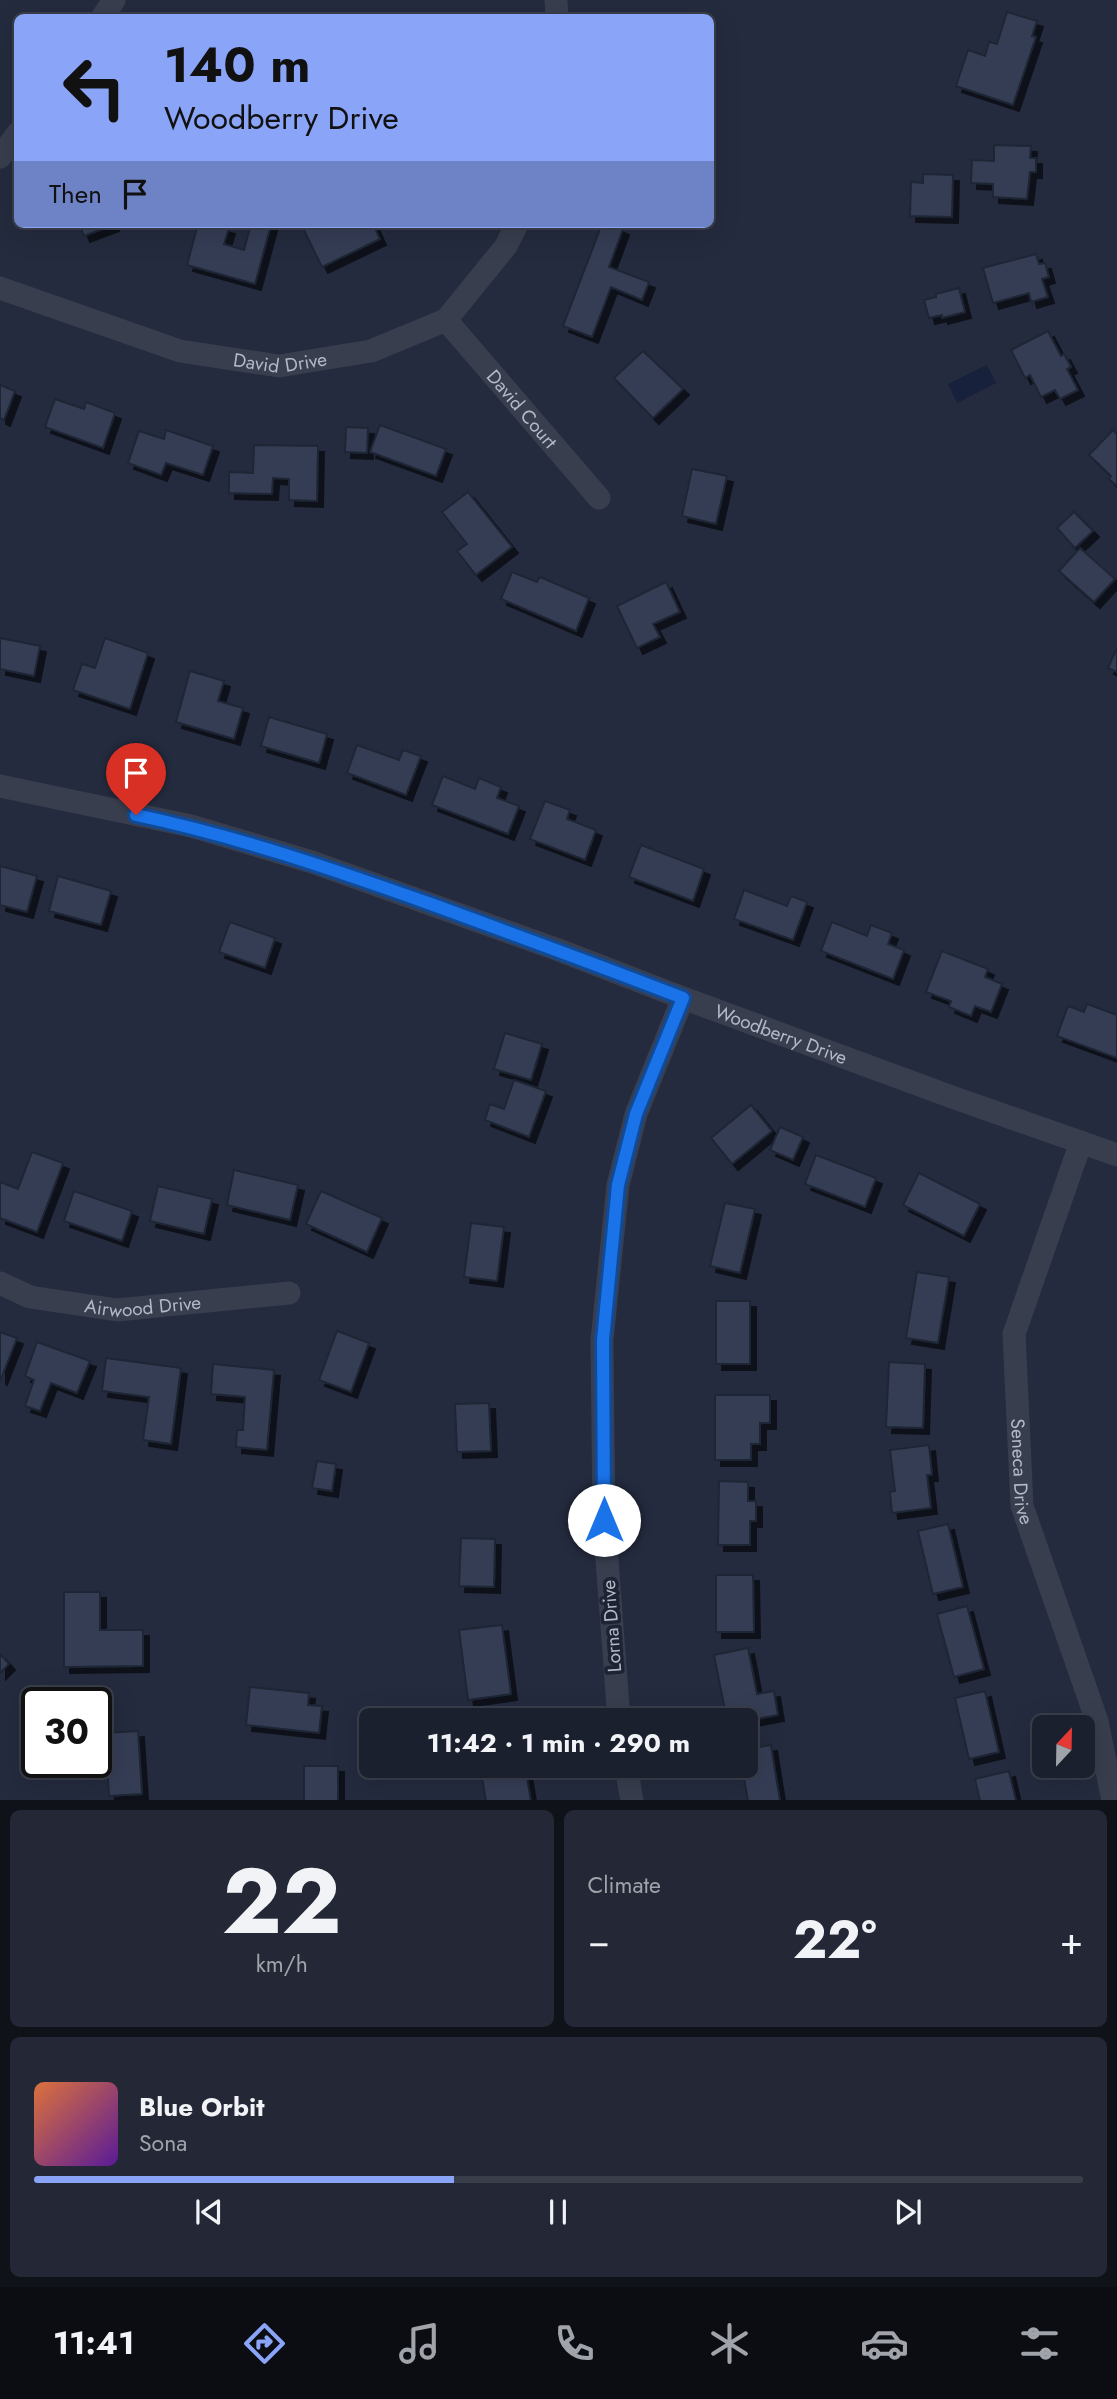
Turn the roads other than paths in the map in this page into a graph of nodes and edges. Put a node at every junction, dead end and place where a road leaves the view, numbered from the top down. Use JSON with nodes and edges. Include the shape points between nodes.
{"nodes":[{"id":1,"x":14,"y":139,"type":"edge"},
{"id":2,"x":0,"y":158,"type":"edge"},
{"id":3,"x":515,"y":228,"type":"edge"},
{"id":4,"x":0,"y":288,"type":"edge"},
{"id":5,"x":446,"y":320,"type":"junction"},
{"id":6,"x":599,"y":498,"type":"dead end"},
{"id":7,"x":0,"y":786,"type":"edge"},
{"id":8,"x":683,"y":998,"type":"junction"},
{"id":9,"x":1081,"y":1142,"type":"junction"},
{"id":10,"x":1117,"y":1155,"type":"edge"},
{"id":11,"x":0,"y":1283,"type":"edge"},
{"id":12,"x":289,"y":1293,"type":"dead end"},
{"id":13,"x":617,"y":1708,"type":"edge"},
{"id":14,"x":1107,"y":1718,"type":"edge"},
{"id":15,"x":628,"y":1778,"type":"edge"},
{"id":16,"x":632,"y":1800,"type":"edge"},
{"id":17,"x":1113,"y":1800,"type":"edge"}],
"edges":[{"from":1,"to":2,"type":"street"},
{"from":3,"to":5,"type":"street","name":"David Drive","via":[[506,246]]},
{"from":4,"to":5,"type":"street","name":"David Drive","via":[[180,351],[279,366],[371,351]]},
{"from":5,"to":6,"type":"street","name":"David Court"},
{"from":7,"to":8,"type":"street","name":"Woodberry Drive","via":[[191,826],[312,862]]},
{"from":8,"to":9,"type":"street","name":"Woodberry Drive"},
{"from":8,"to":13,"type":"street","name":"Lorna Drive","via":[[636,1114],[618,1185],[603,1340],[604,1520]]},
{"from":9,"to":10,"type":"street","name":"Woodberry Drive"},
{"from":9,"to":14,"type":"street","name":"Seneca Drive","via":[[1014,1334],[1023,1506]]},
{"from":11,"to":12,"type":"street","name":"Airwood Drive","via":[[30,1297],[117,1310]]},
{"from":14,"to":17,"type":"street","name":"Seneca Drive"},
{"from":15,"to":16,"type":"street"}]}
